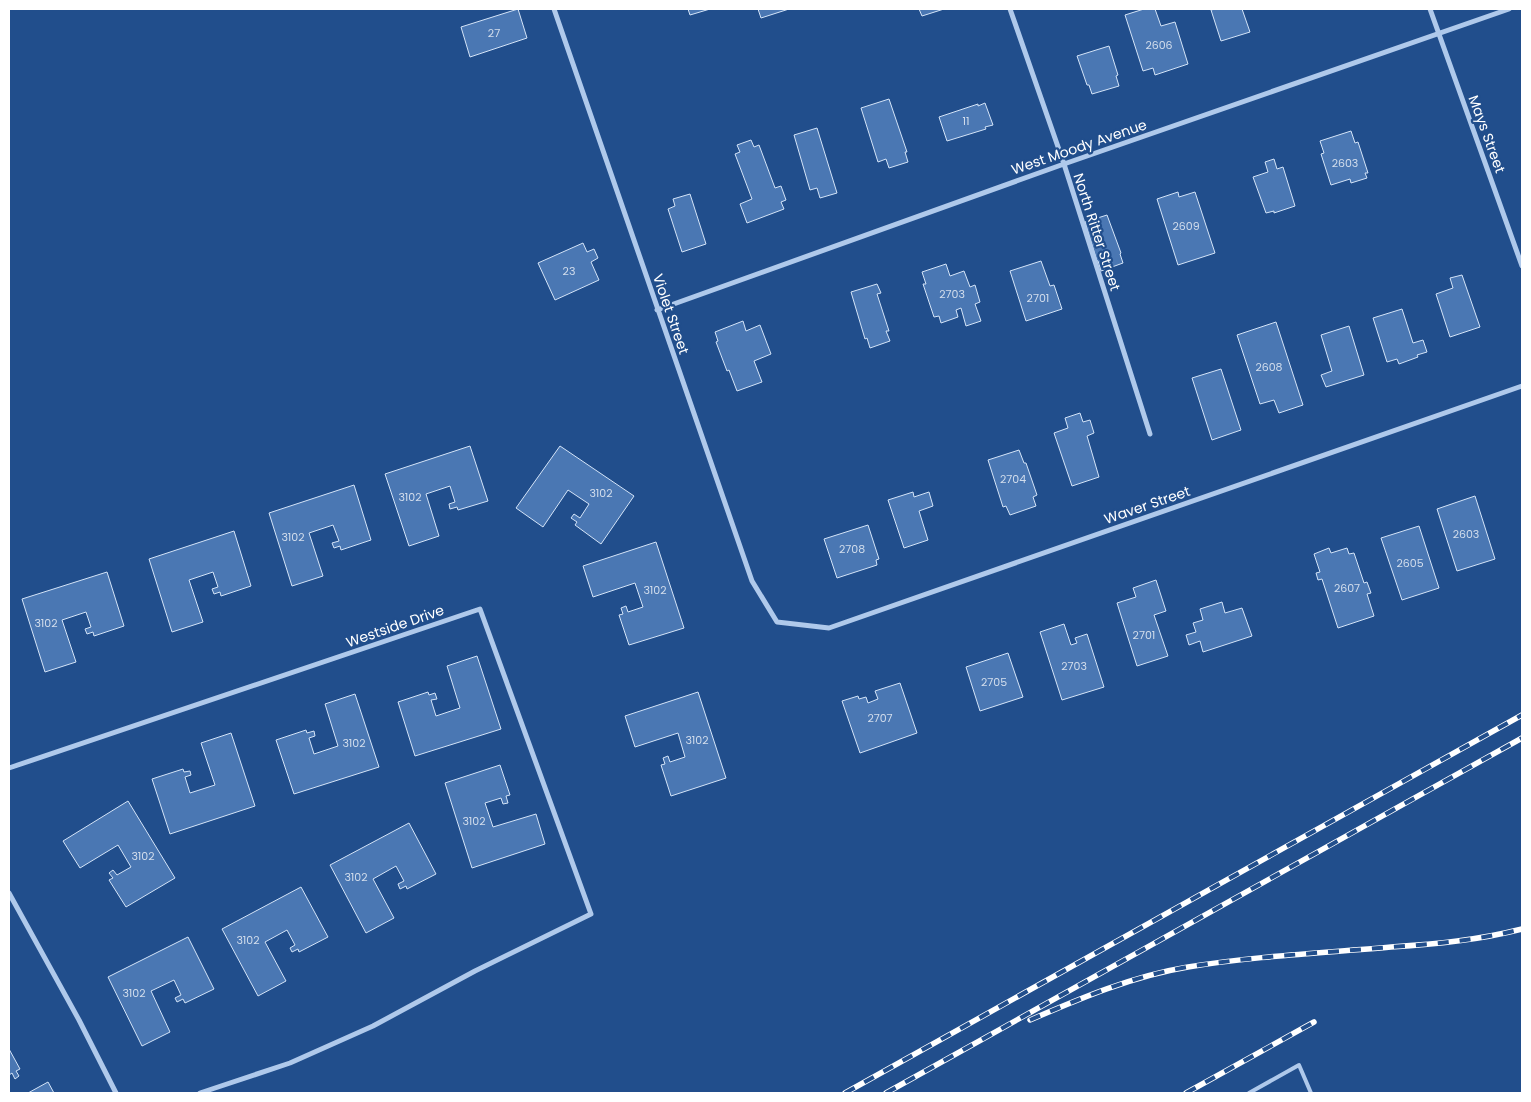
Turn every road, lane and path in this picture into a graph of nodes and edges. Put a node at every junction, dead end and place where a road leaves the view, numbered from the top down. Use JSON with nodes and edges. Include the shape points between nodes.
{"nodes":[{"id":1,"x":554,"y":9,"type":"edge"},
{"id":2,"x":1010,"y":9,"type":"edge"},
{"id":3,"x":1430,"y":9,"type":"edge"},
{"id":4,"x":1509,"y":9,"type":"edge"},
{"id":5,"x":1439,"y":33,"type":"junction"},
{"id":6,"x":1064,"y":164,"type":"junction"},
{"id":7,"x":1522,"y":266,"type":"edge"},
{"id":8,"x":657,"y":310,"type":"junction"},
{"id":9,"x":1522,"y":386,"type":"edge"},
{"id":10,"x":1150,"y":434,"type":"dead end"},
{"id":11,"x":777,"y":622,"type":"joint"},
{"id":12,"x":9,"y":768,"type":"edge"},
{"id":13,"x":9,"y":893,"type":"edge"},
{"id":14,"x":116,"y":1093,"type":"edge"},
{"id":15,"x":200,"y":1093,"type":"edge"},
{"id":16,"x":1249,"y":1093,"type":"edge"},
{"id":17,"x":1311,"y":1093,"type":"edge"}],
"edges":[{"from":1,"to":8,"type":"street","name":"Violet Street"},
{"from":2,"to":6,"type":"street","name":"North Ritter Street"},
{"from":3,"to":5,"type":"street","name":"Mays Street"},
{"from":4,"to":5,"type":"street","name":"West Moody Avenue"},
{"from":5,"to":6,"type":"street","name":"West Moody Avenue"},
{"from":5,"to":7,"type":"street","name":"Mays Street"},
{"from":6,"to":8,"type":"street","name":"West Moody Avenue"},
{"from":6,"to":10,"type":"street","name":"North Ritter Street"},
{"from":8,"to":11,"type":"street","name":"Violet Street","via":[[752,581]]},
{"from":9,"to":11,"type":"street","name":"Waver Street","via":[[829,628]]},
{"from":12,"to":15,"type":"street","name":"Westside Drive","via":[[480,609],[591,914],[373,1026],[290,1063]]},
{"from":13,"to":14,"type":"street"},
{"from":16,"to":17,"type":"lane","via":[[1298,1065]]}]}
